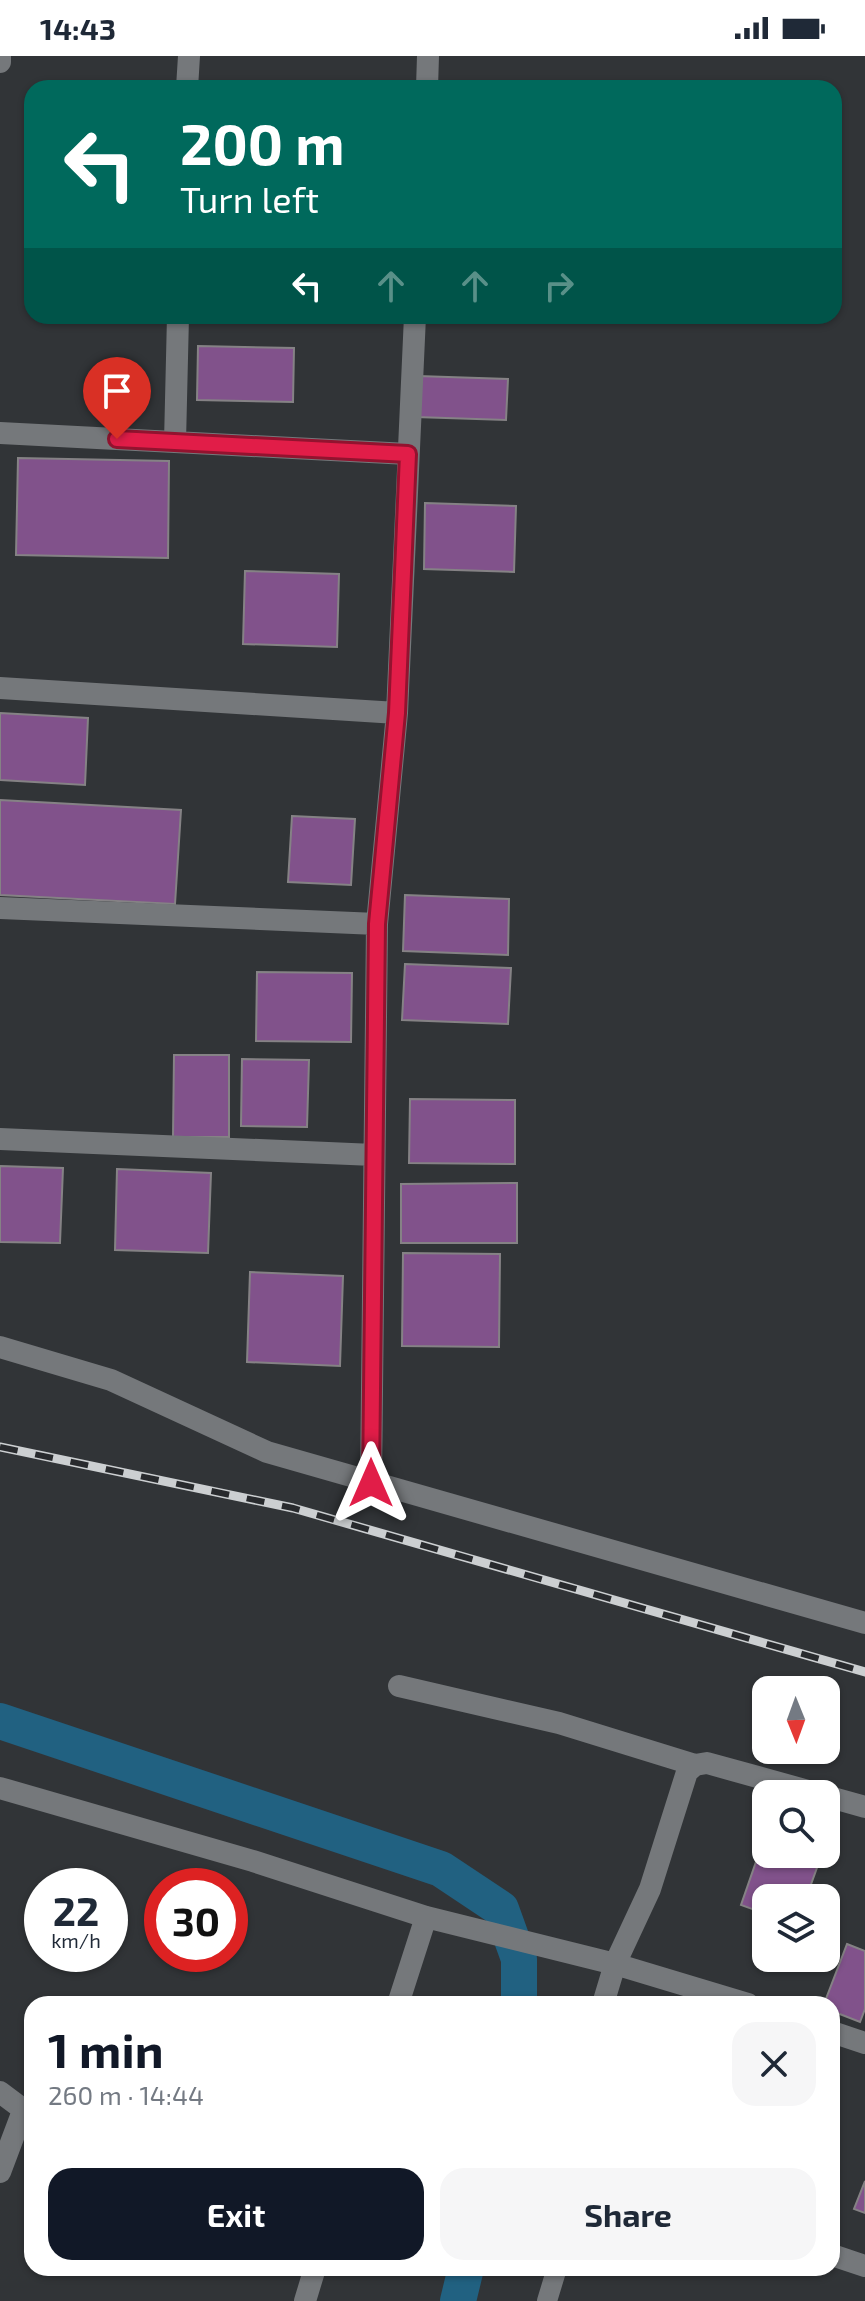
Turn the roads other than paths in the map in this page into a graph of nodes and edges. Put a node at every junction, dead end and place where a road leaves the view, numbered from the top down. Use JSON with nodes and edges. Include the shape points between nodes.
{"nodes":[{"id":1,"x":189,"y":56,"type":"edge"},
{"id":2,"x":428,"y":56,"type":"edge"},
{"id":3,"x":188,"y":80,"type":"edge"},
{"id":4,"x":427,"y":80,"type":"edge"},
{"id":5,"x":178,"y":324,"type":"edge"},
{"id":6,"x":415,"y":324,"type":"edge"},
{"id":7,"x":0,"y":433,"type":"edge"},
{"id":8,"x":175,"y":442,"type":"junction"},
{"id":9,"x":408,"y":454,"type":"junction"},
{"id":10,"x":0,"y":688,"type":"edge"},
{"id":11,"x":397,"y":713,"type":"junction"},
{"id":12,"x":0,"y":908,"type":"edge"},
{"id":13,"x":377,"y":924,"type":"junction"},
{"id":14,"x":0,"y":1139,"type":"edge"},
{"id":15,"x":374,"y":1155,"type":"junction"},
{"id":16,"x":0,"y":1347,"type":"edge"},
{"id":17,"x":371,"y":1483,"type":"junction"},
{"id":18,"x":865,"y":1623,"type":"edge"},
{"id":19,"x":399,"y":1686,"type":"dead end"},
{"id":20,"x":695,"y":1765,"type":"junction"},
{"id":21,"x":768,"y":1780,"type":"edge"},
{"id":22,"x":0,"y":1788,"type":"edge"},
{"id":23,"x":840,"y":1800,"type":"edge"},
{"id":24,"x":865,"y":1807,"type":"edge"},
{"id":25,"x":426,"y":1917,"type":"junction"},
{"id":26,"x":615,"y":1964,"type":"junction"},
{"id":27,"x":401,"y":1996,"type":"edge"},
{"id":28,"x":605,"y":1996,"type":"edge"},
{"id":29,"x":721,"y":1996,"type":"edge"},
{"id":30,"x":840,"y":2035,"type":"edge"},
{"id":31,"x":865,"y":2043,"type":"edge"},
{"id":32,"x":0,"y":2092,"type":"edge"},
{"id":33,"x":24,"y":2111,"type":"edge"},
{"id":34,"x":24,"y":2120,"type":"edge"},
{"id":35,"x":0,"y":2172,"type":"edge"},
{"id":36,"x":840,"y":2258,"type":"edge"},
{"id":37,"x":865,"y":2266,"type":"edge"},
{"id":38,"x":313,"y":2276,"type":"edge"},
{"id":39,"x":555,"y":2276,"type":"edge"},
{"id":40,"x":305,"y":2301,"type":"edge"},
{"id":41,"x":547,"y":2301,"type":"edge"}],
"edges":[{"from":1,"to":3,"type":"street"},
{"from":2,"to":4,"type":"street"},
{"from":5,"to":8,"type":"street"},
{"from":6,"to":9,"type":"street"},
{"from":7,"to":8,"type":"street"},
{"from":8,"to":9,"type":"street"},
{"from":9,"to":11,"type":"street"},
{"from":10,"to":11,"type":"street"},
{"from":11,"to":13,"type":"street"},
{"from":12,"to":13,"type":"street"},
{"from":13,"to":15,"type":"street"},
{"from":14,"to":15,"type":"street"},
{"from":15,"to":17,"type":"street"},
{"from":16,"to":17,"type":"street","via":[[111,1380],[267,1452]]},
{"from":17,"to":18,"type":"street"},
{"from":19,"to":20,"type":"street","via":[[559,1723]]},
{"from":20,"to":21,"type":"street","via":[[707,1763]]},
{"from":20,"to":26,"type":"street","via":[[687,1772],[650,1889]]},
{"from":22,"to":25,"type":"street"},
{"from":23,"to":24,"type":"street"},
{"from":25,"to":26,"type":"street"},
{"from":25,"to":27,"type":"street"},
{"from":26,"to":28,"type":"street"},
{"from":26,"to":29,"type":"street"},
{"from":30,"to":31,"type":"street"},
{"from":32,"to":33,"type":"street"},
{"from":34,"to":35,"type":"street"},
{"from":36,"to":37,"type":"street"},
{"from":38,"to":40,"type":"street"},
{"from":39,"to":41,"type":"lane"}]}
